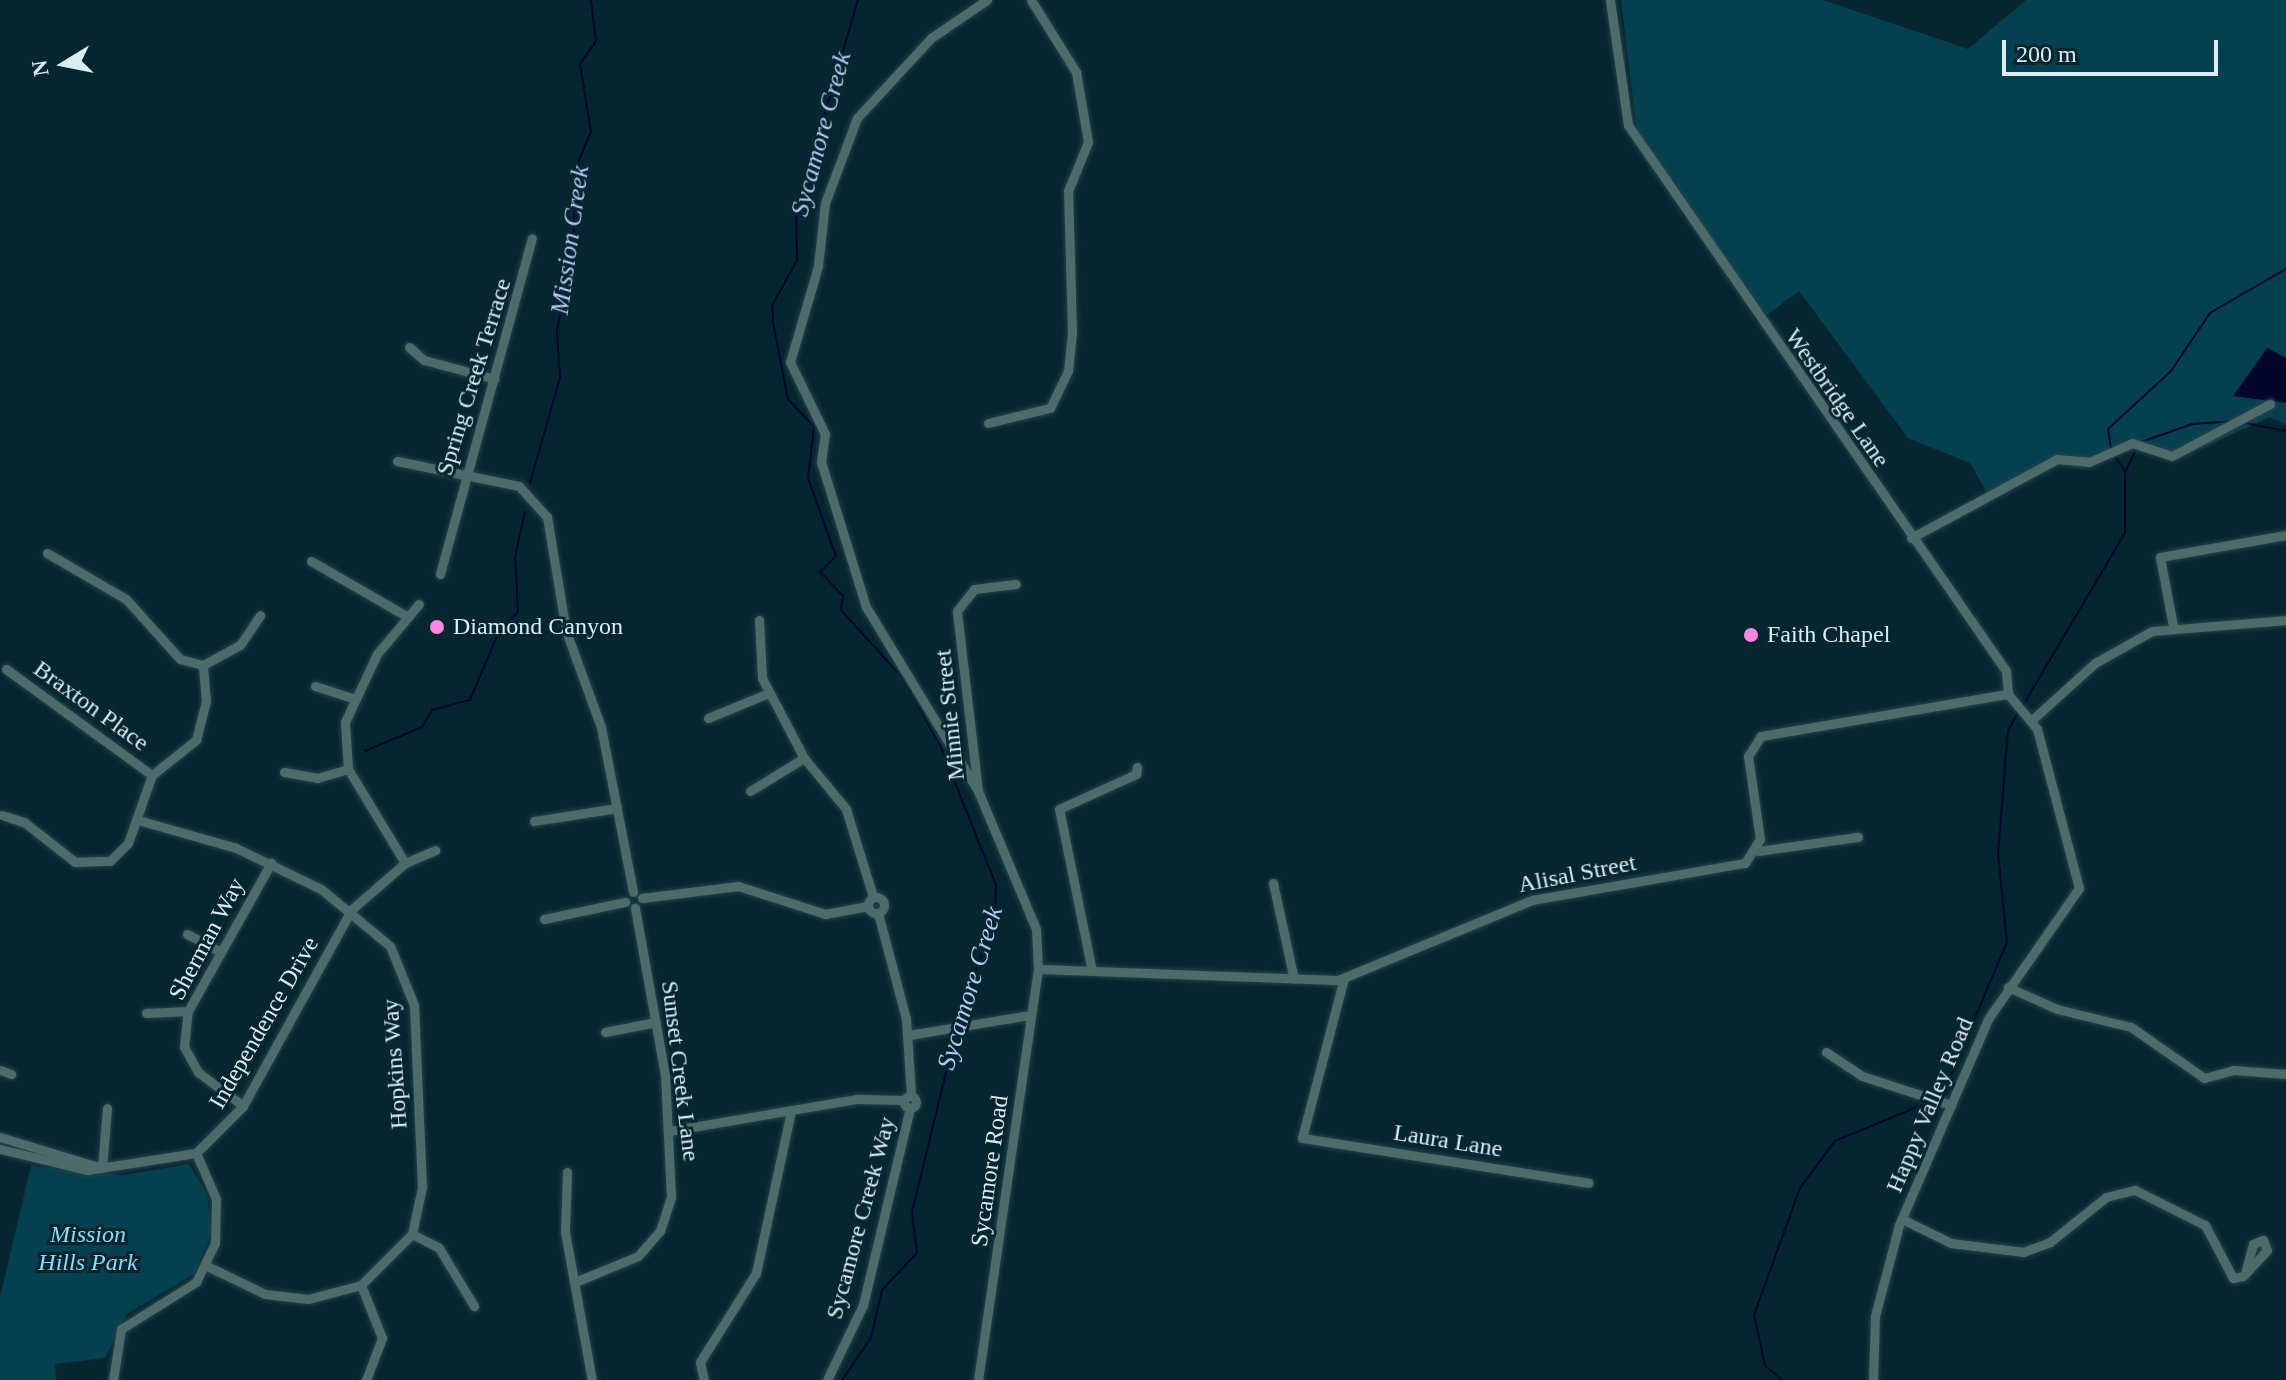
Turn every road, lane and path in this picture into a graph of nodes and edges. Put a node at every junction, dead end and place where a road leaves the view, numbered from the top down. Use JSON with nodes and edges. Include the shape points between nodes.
{"nodes":[{"id":1,"x":987,"y":0,"type":"edge"},
{"id":2,"x":1031,"y":0,"type":"edge"},
{"id":3,"x":1610,"y":0,"type":"edge"},
{"id":4,"x":532,"y":238,"type":"dead end"},
{"id":5,"x":409,"y":347,"type":"dead end"},
{"id":6,"x":495,"y":379,"type":"junction"},
{"id":7,"x":2270,"y":404,"type":"dead end"},
{"id":8,"x":988,"y":423,"type":"dead end"},
{"id":9,"x":397,"y":461,"type":"dead end"},
{"id":10,"x":463,"y":471,"type":"junction"},
{"id":11,"x":2286,"y":535,"type":"edge"},
{"id":12,"x":1911,"y":538,"type":"junction"},
{"id":13,"x":47,"y":553,"type":"dead end"},
{"id":14,"x":311,"y":561,"type":"dead end"},
{"id":15,"x":440,"y":574,"type":"dead end"},
{"id":16,"x":1016,"y":584,"type":"dead end"},
{"id":17,"x":419,"y":604,"type":"dead end"},
{"id":18,"x":260,"y":615,"type":"dead end"},
{"id":19,"x":408,"y":617,"type":"junction"},
{"id":20,"x":759,"y":620,"type":"dead end"},
{"id":21,"x":2286,"y":620,"type":"edge"},
{"id":22,"x":2173,"y":626,"type":"junction"},
{"id":23,"x":203,"y":665,"type":"junction"},
{"id":24,"x":6,"y":669,"type":"dead end"},
{"id":25,"x":315,"y":686,"type":"dead end"},
{"id":26,"x":769,"y":693,"type":"junction"},
{"id":27,"x":2008,"y":694,"type":"junction"},
{"id":28,"x":352,"y":698,"type":"junction"},
{"id":29,"x":2026,"y":712,"type":"junction"},
{"id":30,"x":708,"y":718,"type":"dead end"},
{"id":31,"x":804,"y":758,"type":"junction"},
{"id":32,"x":1137,"y":767,"type":"dead end"},
{"id":33,"x":348,"y":769,"type":"junction"},
{"id":34,"x":284,"y":772,"type":"dead end"},
{"id":35,"x":152,"y":775,"type":"junction"},
{"id":36,"x":750,"y":791,"type":"dead end"},
{"id":37,"x":978,"y":791,"type":"junction"},
{"id":38,"x":617,"y":808,"type":"junction"},
{"id":39,"x":2,"y":815,"type":"edge"},
{"id":40,"x":138,"y":820,"type":"junction"},
{"id":41,"x":534,"y":821,"type":"dead end"},
{"id":42,"x":1858,"y":837,"type":"dead end"},
{"id":43,"x":435,"y":850,"type":"dead end"},
{"id":44,"x":1758,"y":851,"type":"junction"},
{"id":45,"x":271,"y":863,"type":"junction"},
{"id":46,"x":405,"y":863,"type":"junction"},
{"id":47,"x":1273,"y":883,"type":"dead end"},
{"id":48,"x":637,"y":895,"type":"junction"},
{"id":49,"x":625,"y":902,"type":"junction"},
{"id":50,"x":871,"y":902,"type":"junction"},
{"id":51,"x":635,"y":908,"type":"junction"},
{"id":52,"x":351,"y":910,"type":"junction"},
{"id":53,"x":878,"y":913,"type":"junction"},
{"id":54,"x":544,"y":919,"type":"dead end"},
{"id":55,"x":187,"y":934,"type":"dead end"},
{"id":56,"x":221,"y":952,"type":"junction"},
{"id":57,"x":1091,"y":966,"type":"junction"},
{"id":58,"x":1038,"y":969,"type":"junction"},
{"id":59,"x":1344,"y":978,"type":"junction"},
{"id":60,"x":1294,"y":979,"type":"junction"},
{"id":61,"x":2008,"y":987,"type":"junction"},
{"id":62,"x":188,"y":1011,"type":"junction"},
{"id":63,"x":146,"y":1013,"type":"dead end"},
{"id":64,"x":1030,"y":1015,"type":"junction"},
{"id":65,"x":656,"y":1022,"type":"junction"},
{"id":66,"x":605,"y":1032,"type":"dead end"},
{"id":67,"x":909,"y":1035,"type":"junction"},
{"id":68,"x":1826,"y":1052,"type":"dead end"},
{"id":69,"x":0,"y":1070,"type":"edge"},
{"id":70,"x":11,"y":1074,"type":"dead end"},
{"id":71,"x":2286,"y":1074,"type":"edge"},
{"id":72,"x":908,"y":1101,"type":"junction"},
{"id":73,"x":1951,"y":1105,"type":"junction"},
{"id":74,"x":243,"y":1106,"type":"junction"},
{"id":75,"x":107,"y":1108,"type":"dead end"},
{"id":76,"x":791,"y":1111,"type":"junction"},
{"id":77,"x":669,"y":1131,"type":"junction"},
{"id":78,"x":0,"y":1137,"type":"edge"},
{"id":79,"x":0,"y":1149,"type":"edge"},
{"id":80,"x":196,"y":1153,"type":"junction"},
{"id":81,"x":102,"y":1168,"type":"junction"},
{"id":82,"x":567,"y":1172,"type":"dead end"},
{"id":83,"x":1588,"y":1183,"type":"dead end"},
{"id":84,"x":1902,"y":1219,"type":"junction"},
{"id":85,"x":412,"y":1234,"type":"junction"},
{"id":86,"x":207,"y":1266,"type":"junction"},
{"id":87,"x":2246,"y":1270,"type":"dead end"},
{"id":88,"x":575,"y":1282,"type":"junction"},
{"id":89,"x":361,"y":1285,"type":"junction"},
{"id":90,"x":474,"y":1306,"type":"dead end"},
{"id":91,"x":113,"y":1380,"type":"edge"},
{"id":92,"x":366,"y":1380,"type":"edge"},
{"id":93,"x":592,"y":1380,"type":"edge"},
{"id":94,"x":704,"y":1380,"type":"edge"},
{"id":95,"x":827,"y":1380,"type":"edge"},
{"id":96,"x":978,"y":1380,"type":"edge"},
{"id":97,"x":1873,"y":1380,"type":"edge"}],
"edges":[{"from":1,"to":37,"type":"street","via":[[931,38],[857,118],[825,203],[818,266],[790,362],[825,434],[821,462],[866,607]]},
{"from":2,"to":8,"type":"street","via":[[1076,72],[1088,142],[1068,191],[1072,332],[1068,371],[1050,408]]},
{"from":3,"to":12,"type":"street","name":"Westbridge Lane","via":[[1628,125]]},
{"from":4,"to":6,"type":"street","name":"Spring Creek Terrace"},
{"from":5,"to":6,"type":"street","via":[[424,360]]},
{"from":6,"to":10,"type":"street","name":"Spring Creek Terrace"},
{"from":7,"to":12,"type":"street","via":[[2172,456],[2138,445],[2078,463],[2057,459]]},
{"from":9,"to":10,"type":"street"},
{"from":10,"to":15,"type":"street","name":"Spring Creek Terrace"},
{"from":10,"to":38,"type":"street","via":[[519,486],[547,517],[566,631],[601,727]]},
{"from":11,"to":22,"type":"street","via":[[2160,557]]},
{"from":12,"to":27,"type":"street","name":"Westbridge Lane","via":[[2006,671]]},
{"from":13,"to":23,"type":"street","via":[[126,599],[180,659]]},
{"from":14,"to":19,"type":"street"},
{"from":16,"to":37,"type":"street","name":"Minnie Street","via":[[974,589],[957,611]]},
{"from":17,"to":19,"type":"street"},
{"from":18,"to":23,"type":"street","via":[[240,645]]},
{"from":19,"to":28,"type":"street"},
{"from":20,"to":26,"type":"street","via":[[756,653]]},
{"from":21,"to":22,"type":"street"},
{"from":22,"to":29,"type":"street","via":[[2095,663]]},
{"from":23,"to":35,"type":"street","via":[[206,701],[196,740]]},
{"from":24,"to":35,"type":"street","name":"Braxton Place"},
{"from":25,"to":28,"type":"street"},
{"from":26,"to":30,"type":"street"},
{"from":26,"to":31,"type":"street"},
{"from":27,"to":29,"type":"street"},
{"from":27,"to":44,"type":"street","via":[[1761,736],[1748,746],[1761,823]]},
{"from":28,"to":33,"type":"street","via":[[345,722]]},
{"from":29,"to":61,"type":"street","name":"Happy Valley Road","via":[[2079,888]]},
{"from":31,"to":36,"type":"street"},
{"from":31,"to":50,"type":"street","via":[[846,809]]},
{"from":32,"to":57,"type":"street","via":[[1136,774],[1059,809]]},
{"from":33,"to":34,"type":"street","via":[[317,778]]},
{"from":33,"to":46,"type":"street"},
{"from":35,"to":40,"type":"street"},
{"from":37,"to":58,"type":"street","name":"Minnie Street","via":[[1036,929]]},
{"from":38,"to":41,"type":"street"},
{"from":38,"to":48,"type":"street"},
{"from":39,"to":40,"type":"street","via":[[24,822],[75,862],[94,864],[118,854]]},
{"from":40,"to":45,"type":"street","name":"Hopkins Way"},
{"from":42,"to":44,"type":"street","name":"Alisal Street"},
{"from":43,"to":46,"type":"street","name":"Independence Drive"},
{"from":44,"to":59,"type":"street","name":"Alisal Street","via":[[1730,868],[1532,900]]},
{"from":45,"to":52,"type":"street","name":"Hopkins Way"},
{"from":45,"to":56,"type":"street","name":"Sherman Way"},
{"from":46,"to":52,"type":"street","name":"Independence Drive"},
{"from":47,"to":60,"type":"street"},
{"from":48,"to":49,"type":"street"},
{"from":48,"to":50,"type":"street","via":[[738,886],[825,914]]},
{"from":48,"to":51,"type":"street"},
{"from":49,"to":51,"type":"street"},
{"from":49,"to":54,"type":"street"},
{"from":50,"to":53,"type":"street"},
{"from":50,"to":53,"type":"street","name":"Sycamore Creek Way","via":[[885,903]]},
{"from":51,"to":65,"type":"street","name":"Sunset Creek Lane"},
{"from":52,"to":74,"type":"street","name":"Independence Drive"},
{"from":52,"to":85,"type":"street","name":"Hopkins Way","via":[[390,946],[414,1005],[422,1187]]},
{"from":53,"to":67,"type":"street","name":"Sycamore Creek Way"},
{"from":55,"to":56,"type":"street"},
{"from":56,"to":62,"type":"street","name":"Sherman Way"},
{"from":57,"to":58,"type":"street","name":"Alisal Street"},
{"from":57,"to":60,"type":"street","name":"Alisal Street"},
{"from":58,"to":64,"type":"street","name":"Sycamore Road"},
{"from":59,"to":60,"type":"street","name":"Alisal Street"},
{"from":59,"to":83,"type":"street","name":"Laura Lane","via":[[1302,1138]]},
{"from":61,"to":71,"type":"street","via":[[2057,1009],[2131,1027],[2204,1078],[2233,1070]]},
{"from":61,"to":73,"type":"street","name":"Happy Valley Road"},
{"from":62,"to":63,"type":"street"},
{"from":62,"to":74,"type":"street","name":"Sherman Way","via":[[184,1047],[198,1072]]},
{"from":64,"to":67,"type":"street"},
{"from":64,"to":96,"type":"street","name":"Sycamore Road"},
{"from":65,"to":66,"type":"street"},
{"from":65,"to":77,"type":"street","name":"Sunset Creek Lane"},
{"from":67,"to":72,"type":"street","name":"Sycamore Creek Way"},
{"from":68,"to":73,"type":"street","via":[[1862,1076]]},
{"from":69,"to":70,"type":"street"},
{"from":72,"to":76,"type":"street"},
{"from":72,"to":95,"type":"street","name":"Sycamore Creek Way","via":[[863,1305]]},
{"from":73,"to":84,"type":"street","name":"Happy Valley Road"},
{"from":74,"to":80,"type":"street","name":"Independence Drive"},
{"from":75,"to":81,"type":"street"},
{"from":76,"to":77,"type":"street"},
{"from":76,"to":94,"type":"street","via":[[756,1273],[700,1362]]},
{"from":77,"to":88,"type":"street","name":"Sunset Creek Lane","via":[[673,1178],[660,1231],[629,1263]]},
{"from":78,"to":81,"type":"street"},
{"from":79,"to":81,"type":"street","via":[[49,1166]]},
{"from":80,"to":81,"type":"street"},
{"from":80,"to":86,"type":"street","via":[[221,1224]]},
{"from":82,"to":88,"type":"street","via":[[564,1217]]},
{"from":84,"to":87,"type":"street","via":[[1951,1243],[2023,1252],[2050,1242],[2106,1197],[2135,1190],[2205,1225],[2230,1276]]},
{"from":84,"to":97,"type":"street","name":"Happy Valley Road","via":[[1875,1316]]},
{"from":85,"to":89,"type":"street"},
{"from":85,"to":90,"type":"street","via":[[439,1248]]},
{"from":86,"to":89,"type":"street","via":[[286,1299]]},
{"from":86,"to":91,"type":"street","via":[[177,1296],[121,1329]]},
{"from":88,"to":93,"type":"street"},
{"from":89,"to":92,"type":"street","via":[[382,1338]]}]}
